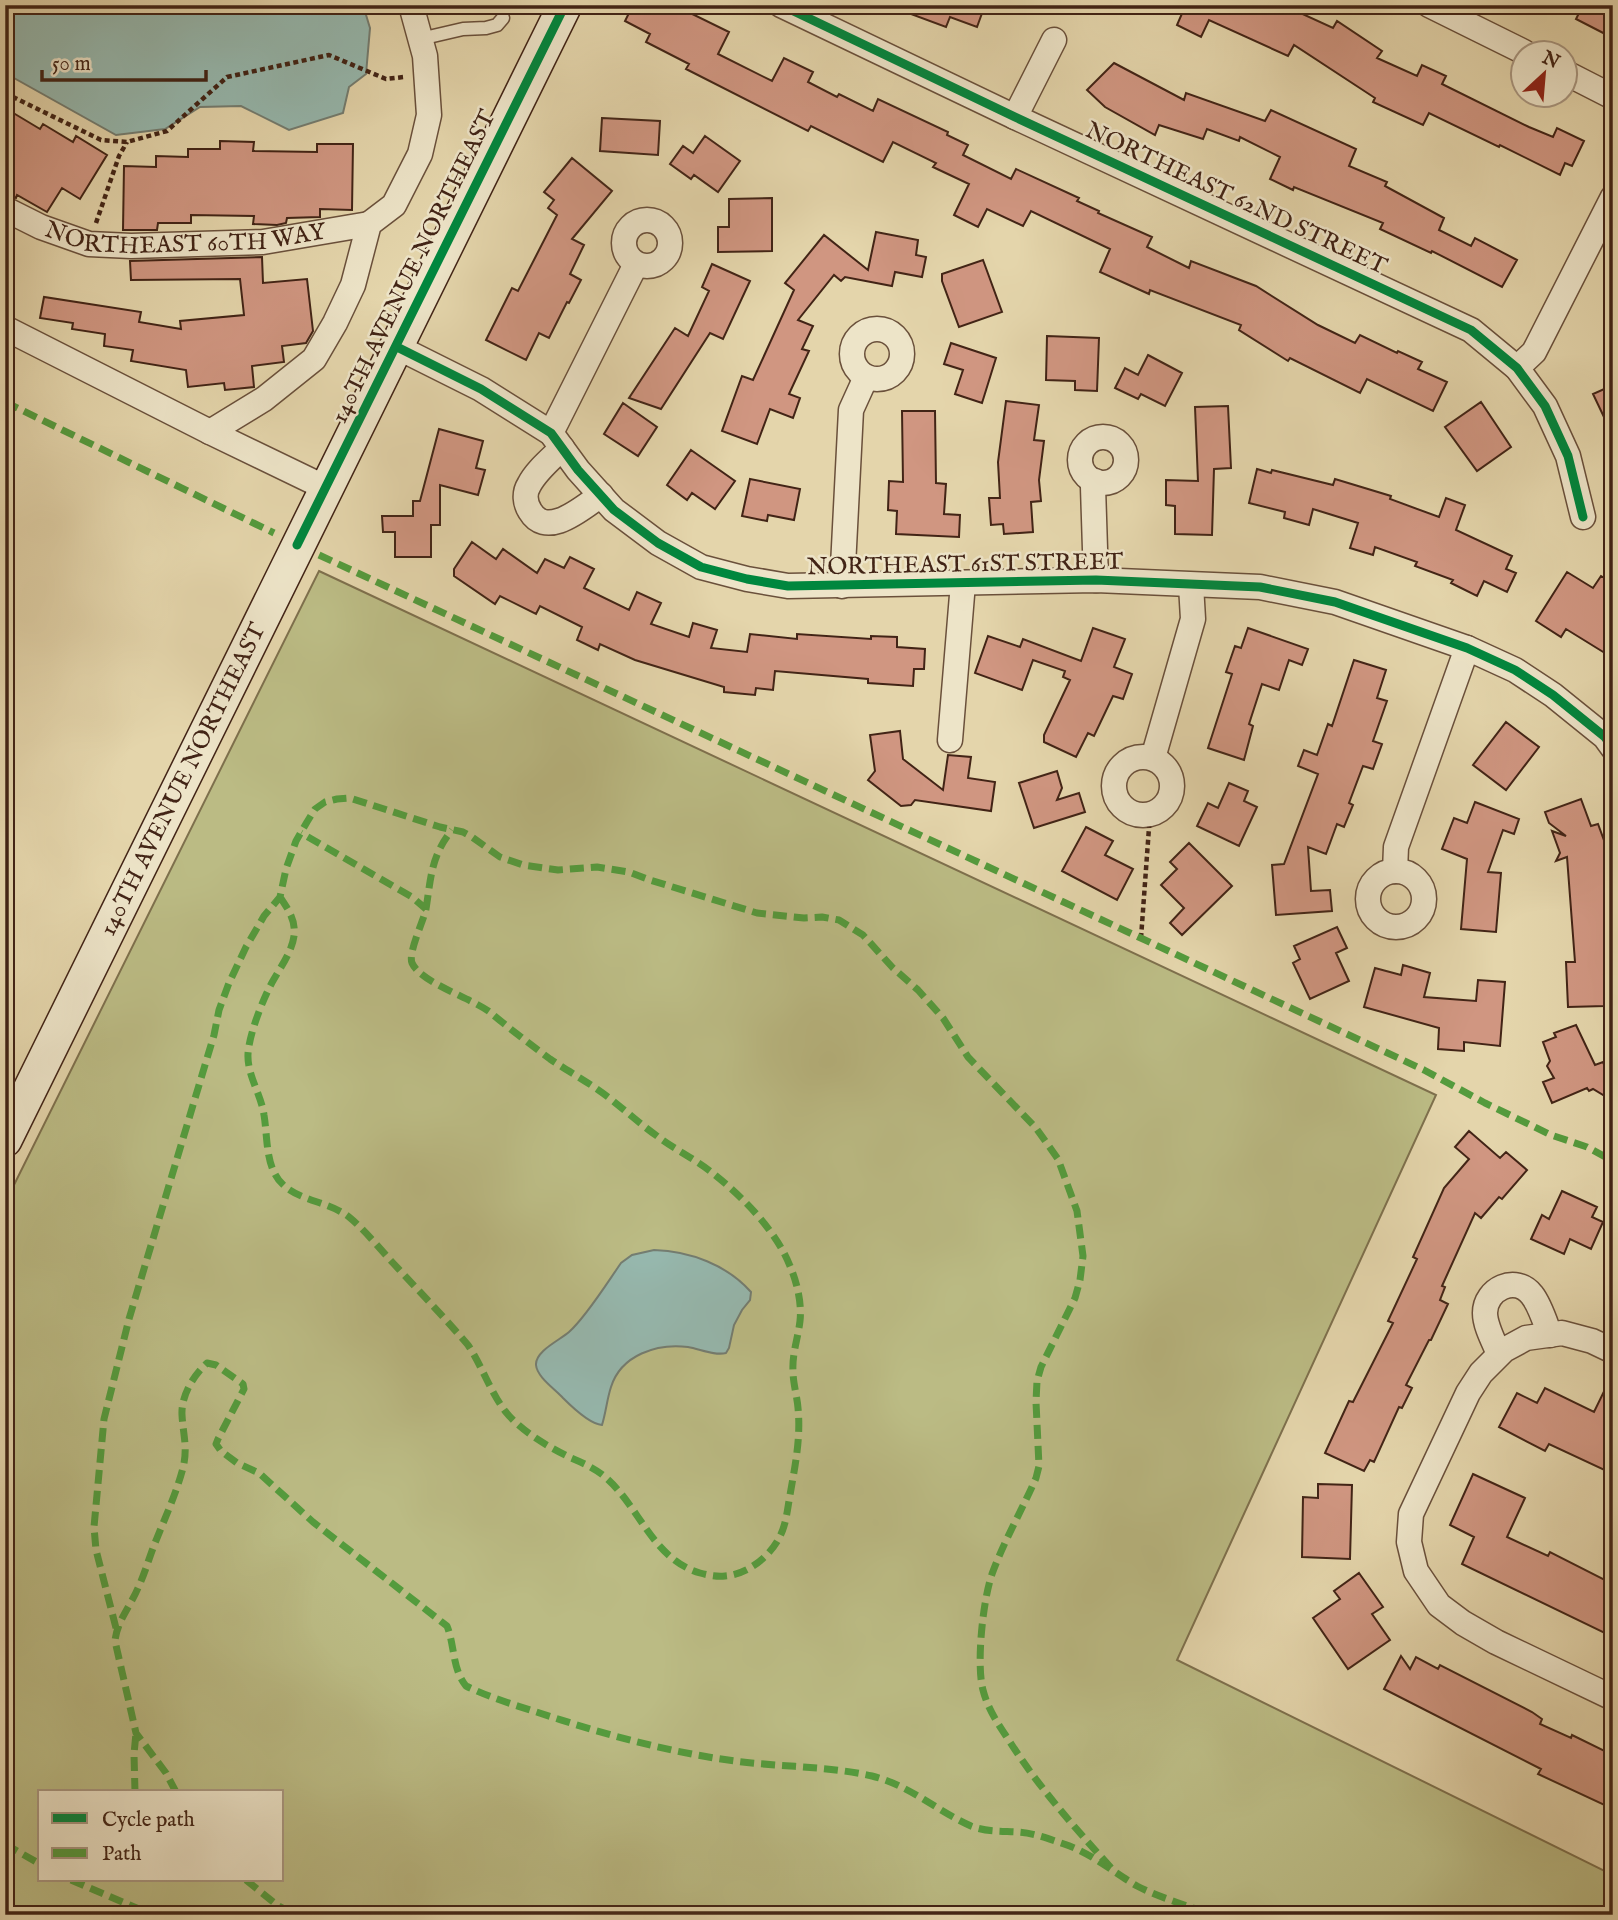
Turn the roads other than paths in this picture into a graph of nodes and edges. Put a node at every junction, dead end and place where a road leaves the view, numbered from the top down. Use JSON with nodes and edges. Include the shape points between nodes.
{"nodes":[{"id":1,"x":411,"y":5,"type":"edge"},
{"id":2,"x":565,"y":5,"type":"edge"},
{"id":3,"x":781,"y":5,"type":"edge"},
{"id":4,"x":1429,"y":5,"type":"edge"},
{"id":5,"x":503,"y":18,"type":"dead end"},
{"id":6,"x":420,"y":39,"type":"junction"},
{"id":7,"x":1054,"y":40,"type":"dead end"},
{"id":8,"x":1510,"y":45,"type":"edge"},
{"id":9,"x":1580,"y":80,"type":"edge"},
{"id":10,"x":1613,"y":97,"type":"edge"},
{"id":11,"x":1015,"y":117,"type":"junction"},
{"id":12,"x":1613,"y":197,"type":"edge"},
{"id":13,"x":5,"y":209,"type":"edge"},
{"id":14,"x":369,"y":224,"type":"junction"},
{"id":15,"x":636,"y":264,"type":"dead end"},
{"id":16,"x":5,"y":328,"type":"edge"},
{"id":17,"x":397,"y":347,"type":"junction"},
{"id":18,"x":1517,"y":368,"type":"junction"},
{"id":19,"x":866,"y":377,"type":"dead end"},
{"id":20,"x":210,"y":432,"type":"junction"},
{"id":21,"x":557,"y":440,"type":"junction"},
{"id":22,"x":1095,"y":481,"type":"dead end"},
{"id":23,"x":326,"y":488,"type":"junction"},
{"id":24,"x":601,"y":495,"type":"junction"},
{"id":25,"x":1583,"y":517,"type":"dead end"},
{"id":26,"x":1096,"y":580,"type":"junction"},
{"id":27,"x":963,"y":583,"type":"junction"},
{"id":28,"x":1191,"y":585,"type":"junction"},
{"id":29,"x":842,"y":586,"type":"junction"},
{"id":30,"x":1467,"y":648,"type":"junction"},
{"id":31,"x":950,"y":740,"type":"dead end"},
{"id":32,"x":1613,"y":748,"type":"edge"},
{"id":33,"x":1153,"y":758,"type":"junction"},
{"id":34,"x":1395,"y":871,"type":"dead end"},
{"id":35,"x":5,"y":1140,"type":"edge"},
{"id":36,"x":1538,"y":1336,"type":"junction"},
{"id":37,"x":1613,"y":1351,"type":"edge"},
{"id":38,"x":1499,"y":1354,"type":"junction"},
{"id":39,"x":1613,"y":1698,"type":"edge"},
{"id":40,"x":5,"y":1910,"type":"edge"},
{"id":41,"x":11,"y":1915,"type":"edge"}],
"edges":[{"from":1,"to":6,"type":"street"},
{"from":2,"to":17,"type":"street","name":"140TH AVENUE NORTHEAST"},
{"from":3,"to":11,"type":"street","name":"NORTHEAST 62ND STREET"},
{"from":4,"to":8,"type":"street"},
{"from":5,"to":6,"type":"lane","via":[[486,28]]},
{"from":6,"to":14,"type":"street","via":[[429,115],[420,154],[394,205]]},
{"from":7,"to":11,"type":"street"},
{"from":9,"to":10,"type":"street"},
{"from":11,"to":18,"type":"street","name":"NORTHEAST 62ND STREET","via":[[1471,330]]},
{"from":12,"to":18,"type":"street","via":[[1534,352]]},
{"from":13,"to":14,"type":"street","name":"NORTHEAST 60TH WAY","via":[[89,244],[131,246],[263,242]]},
{"from":14,"to":20,"type":"street","via":[[353,285],[314,359],[264,399]]},
{"from":15,"to":21,"type":"street"},
{"from":16,"to":20,"type":"street"},
{"from":17,"to":21,"type":"street","name":"NORTHEAST 61ST STREET","via":[[481,389]]},
{"from":17,"to":23,"type":"street","name":"140TH AVENUE NORTHEAST"},
{"from":18,"to":25,"type":"street","name":"NORTHEAST 62ND STREET","via":[[1545,406],[1568,456]]},
{"from":19,"to":29,"type":"street","via":[[851,411]]},
{"from":20,"to":23,"type":"street"},
{"from":21,"to":24,"type":"street","name":"NORTHEAST 61ST STREET"},
{"from":21,"to":24,"type":"street","via":[[528,486],[526,501],[533,516],[546,523],[561,521]]},
{"from":22,"to":26,"type":"street"},
{"from":23,"to":35,"type":"street","name":"140TH AVENUE NORTHEAST"},
{"from":24,"to":29,"type":"street","name":"NORTHEAST 61ST STREET","via":[[658,543],[701,567],[788,586]]},
{"from":26,"to":27,"type":"street","name":"NORTHEAST 61ST STREET"},
{"from":26,"to":28,"type":"street","name":"NORTHEAST 61ST STREET"},
{"from":27,"to":29,"type":"street","name":"NORTHEAST 61ST STREET"},
{"from":27,"to":31,"type":"street"},
{"from":28,"to":30,"type":"street","name":"NORTHEAST 61ST STREET","via":[[1260,587],[1335,602]]},
{"from":28,"to":33,"type":"street","via":[[1193,619]]},
{"from":30,"to":32,"type":"street","name":"NORTHEAST 61ST STREET","via":[[1516,670],[1553,695]]},
{"from":30,"to":34,"type":"street","via":[[1396,847]]},
{"from":33,"to":33,"type":"street","via":[[1167,769],[1171,796],[1159,811],[1141,816],[1131,813],[1113,790],[1117,770],[1133,757]]},
{"from":36,"to":37,"type":"street","via":[[1562,1333]]},
{"from":36,"to":38,"type":"street"},
{"from":36,"to":38,"type":"street","via":[[1534,1296],[1514,1285],[1499,1288],[1485,1310]]},
{"from":38,"to":39,"type":"street","via":[[1468,1393],[1411,1514],[1409,1542],[1416,1572],[1439,1605],[1463,1623]]},
{"from":40,"to":41,"type":"lane"}]}
